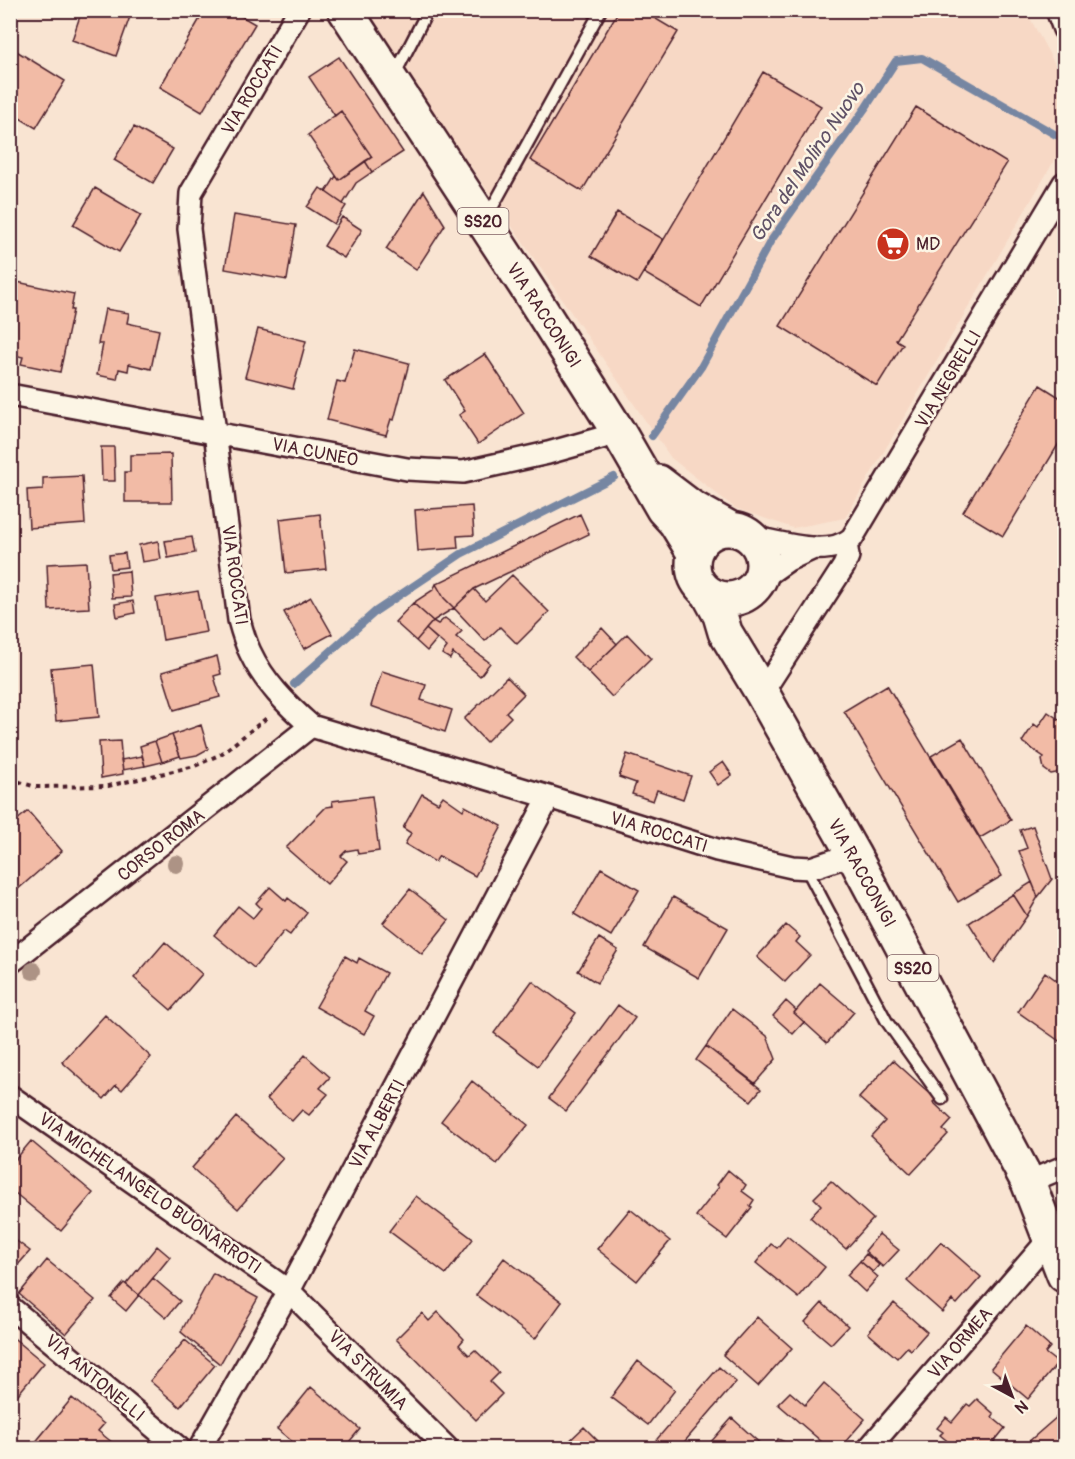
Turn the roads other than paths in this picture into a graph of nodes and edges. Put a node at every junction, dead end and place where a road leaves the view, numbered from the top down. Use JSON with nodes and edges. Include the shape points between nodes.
{"nodes":[{"id":1,"x":299,"y":10,"type":"edge"},
{"id":2,"x":345,"y":10,"type":"edge"},
{"id":3,"x":428,"y":10,"type":"edge"},
{"id":4,"x":601,"y":10,"type":"edge"},
{"id":5,"x":1057,"y":10,"type":"edge"},
{"id":6,"x":1065,"y":29,"type":"edge"},
{"id":7,"x":391,"y":81,"type":"junction"},
{"id":8,"x":1065,"y":183,"type":"edge"},
{"id":9,"x":484,"y":223,"type":"junction"},
{"id":10,"x":10,"y":395,"type":"edge"},
{"id":11,"x":619,"y":433,"type":"junction"},
{"id":12,"x":215,"y":435,"type":"junction"},
{"id":13,"x":642,"y":471,"type":"junction"},
{"id":14,"x":740,"y":533,"type":"junction"},
{"id":15,"x":846,"y":543,"type":"junction"},
{"id":16,"x":814,"y":549,"type":"junction"},
{"id":17,"x":694,"y":553,"type":"junction"},
{"id":18,"x":756,"y":584,"type":"junction"},
{"id":19,"x":708,"y":593,"type":"junction"},
{"id":20,"x":755,"y":681,"type":"junction"},
{"id":21,"x":310,"y":726,"type":"junction"},
{"id":22,"x":549,"y":797,"type":"junction"},
{"id":23,"x":853,"y":854,"type":"junction"},
{"id":24,"x":806,"y":868,"type":"junction"},
{"id":25,"x":10,"y":963,"type":"edge"},
{"id":26,"x":10,"y":1096,"type":"edge"},
{"id":27,"x":942,"y":1099,"type":"dead end"},
{"id":28,"x":1065,"y":1167,"type":"edge"},
{"id":29,"x":1028,"y":1182,"type":"junction"},
{"id":30,"x":1050,"y":1238,"type":"junction"},
{"id":31,"x":1065,"y":1275,"type":"edge"},
{"id":32,"x":290,"y":1291,"type":"junction"},
{"id":33,"x":10,"y":1307,"type":"edge"},
{"id":34,"x":179,"y":1449,"type":"edge"},
{"id":35,"x":200,"y":1449,"type":"edge"},
{"id":36,"x":447,"y":1449,"type":"edge"},
{"id":37,"x":870,"y":1449,"type":"edge"}],
"edges":[{"from":1,"to":12,"type":"street","name":"VIA ROCCATI","via":[[191,193],[189,229]]},
{"from":2,"to":7,"type":"main road","name":"VIA RACCONIGI","number":"SS20"},
{"from":3,"to":7,"type":"lane"},
{"from":4,"to":9,"type":"lane"},
{"from":5,"to":6,"type":"street"},
{"from":7,"to":9,"type":"main road","name":"VIA RACCONIGI","number":"SS20"},
{"from":8,"to":15,"type":"street","name":"VIA NEGRELLI","via":[[859,529]]},
{"from":9,"to":11,"type":"main road","name":"VIA RACCONIGI","number":"SS20"},
{"from":10,"to":12,"type":"street","name":"VIA CUNEO"},
{"from":11,"to":12,"type":"street","name":"VIA CUNEO","via":[[464,472],[407,469]]},
{"from":11,"to":13,"type":"main road","name":"VIA RACCONIGI","number":"SS20"},
{"from":12,"to":21,"type":"street","name":"VIA ROCCATI","via":[[239,620],[249,652],[285,703]]},
{"from":13,"to":14,"type":"main road","name":"VIA RACCONIGI","number":"SS20","via":[[691,507]]},
{"from":13,"to":17,"type":"main road","name":"VIA RACCONIGI","number":"SS20"},
{"from":14,"to":16,"type":"street"},
{"from":14,"to":17,"type":"main road","via":[[717,530],[707,535]]},
{"from":14,"to":18,"type":"main road","via":[[759,546],[763,558],[763,570]]},
{"from":15,"to":16,"type":"street"},
{"from":15,"to":20,"type":"street","via":[[848,556],[844,566]]},
{"from":16,"to":18,"type":"street","via":[[788,560]]},
{"from":17,"to":19,"type":"main road","via":[[695,576]]},
{"from":18,"to":19,"type":"main road","via":[[730,599]]},
{"from":18,"to":20,"type":"main road","name":"VIA RACCONIGI","number":"SS20","via":[[742,616],[742,636]]},
{"from":19,"to":20,"type":"main road","name":"VIA RACCONIGI","number":"SS20","via":[[725,632]]},
{"from":20,"to":23,"type":"main road","name":"VIA RACCONIGI","number":"SS20"},
{"from":21,"to":22,"type":"street","name":"VIA ROCCATI"},
{"from":21,"to":25,"type":"street","name":"CORSO ROMA"},
{"from":22,"to":24,"type":"street","name":"VIA ROCCATI","via":[[717,850]]},
{"from":22,"to":32,"type":"street","name":"VIA ALBERTI"},
{"from":23,"to":24,"type":"street","name":"VIA ROCCATI"},
{"from":23,"to":29,"type":"main road","name":"VIA RACCONIGI","number":"SS20"},
{"from":24,"to":27,"type":"lane","via":[[887,1022]]},
{"from":26,"to":32,"type":"street","name":"VIA MICHELANGELO BUONARROTI"},
{"from":28,"to":29,"type":"street"},
{"from":29,"to":30,"type":"main road","name":"VIA RACCONIGI","number":"SS20"},
{"from":30,"to":31,"type":"main road","name":"VIA RACCONIGI","number":"SS20"},
{"from":30,"to":37,"type":"street","name":"VIA ORMEA"},
{"from":32,"to":35,"type":"street","name":"VIA ALBERTI"},
{"from":32,"to":36,"type":"street","name":"VIA STRUMIA"},
{"from":33,"to":34,"type":"street","name":"VIA ANTONELLI"}]}
